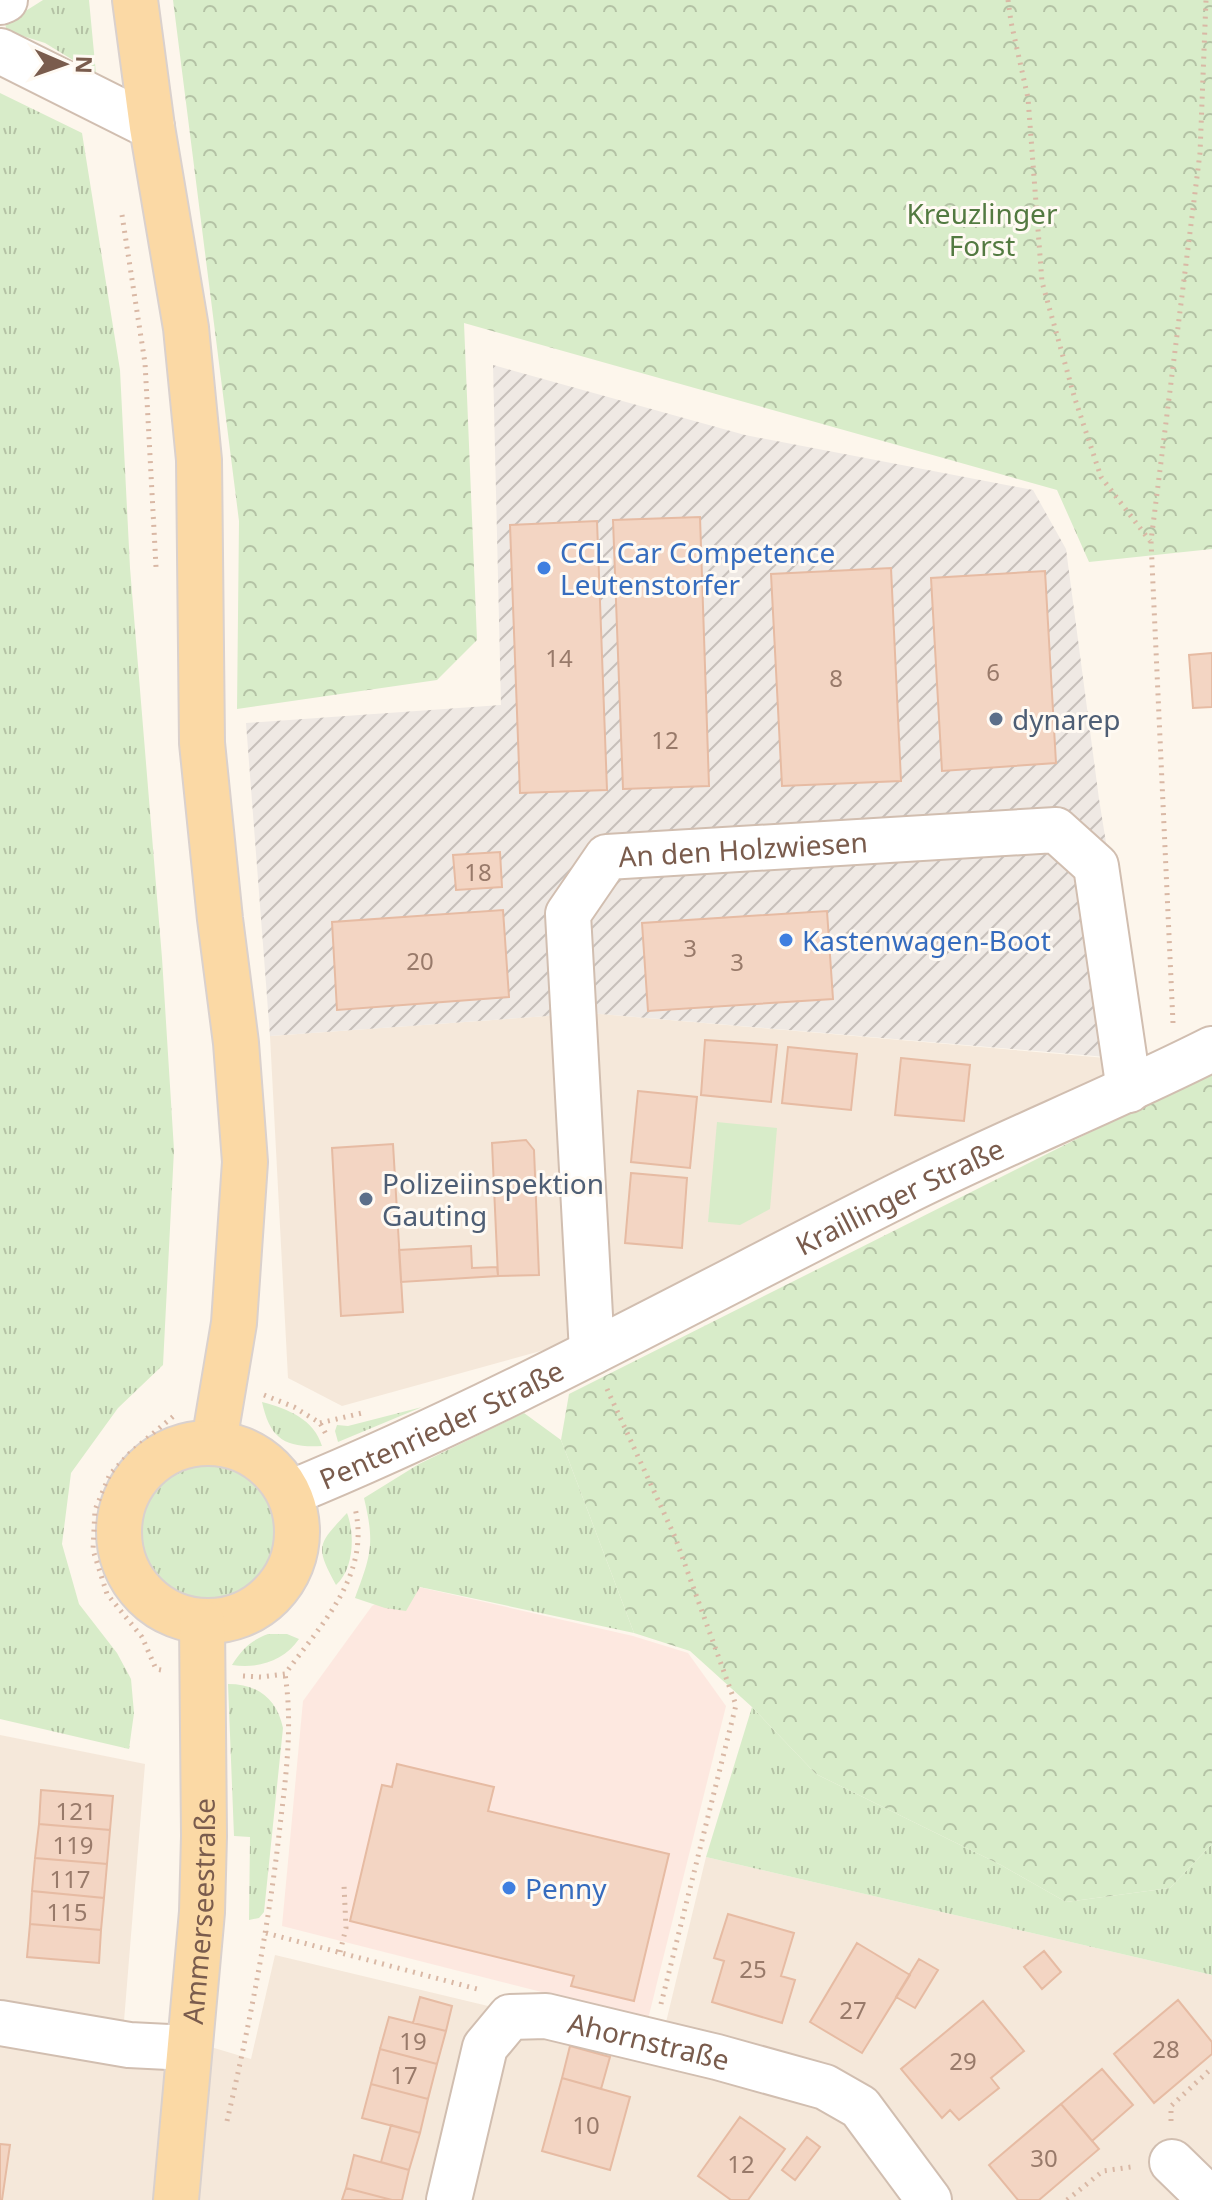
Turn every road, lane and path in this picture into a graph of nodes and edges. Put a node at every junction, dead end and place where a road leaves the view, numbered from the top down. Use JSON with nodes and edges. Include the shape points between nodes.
{"nodes":[{"id":1,"x":135,"y":0,"type":"edge"},
{"id":2,"x":1008,"y":0,"type":"edge"},
{"id":3,"x":1206,"y":0,"type":"edge"},
{"id":4,"x":0,"y":51,"type":"edge"},
{"id":5,"x":152,"y":127,"type":"junction"},
{"id":6,"x":1151,"y":541,"type":"junction"},
{"id":7,"x":1193,"y":1058,"type":"edge"},
{"id":8,"x":1129,"y":1090,"type":"junction"},
{"id":9,"x":592,"y":1352,"type":"junction"},
{"id":10,"x":182,"y":1404,"type":"dead end"},
{"id":11,"x":320,"y":1423,"type":"dead end"},
{"id":12,"x":214,"y":1442,"type":"junction"},
{"id":13,"x":343,"y":1471,"type":"junction"},
{"id":14,"x":290,"y":1493,"type":"junction"},
{"id":15,"x":202,"y":1622,"type":"junction"},
{"id":16,"x":202,"y":1673,"type":"junction"},
{"id":17,"x":285,"y":1674,"type":"junction"},
{"id":18,"x":344,"y":1885,"type":"dead end"},
{"id":19,"x":266,"y":1933,"type":"junction"},
{"id":20,"x":340,"y":1952,"type":"junction"},
{"id":21,"x":510,"y":2017,"type":"junction"},
{"id":22,"x":0,"y":2023,"type":"edge"},
{"id":23,"x":651,"y":2040,"type":"junction"},
{"id":24,"x":189,"y":2048,"type":"junction"},
{"id":25,"x":1212,"y":2068,"type":"edge"},
{"id":26,"x":225,"y":2130,"type":"dead end"},
{"id":27,"x":1172,"y":2162,"type":"junction"},
{"id":28,"x":176,"y":2200,"type":"edge"},
{"id":29,"x":449,"y":2200,"type":"edge"},
{"id":30,"x":929,"y":2200,"type":"edge"},
{"id":31,"x":1067,"y":2200,"type":"edge"},
{"id":32,"x":1211,"y":2200,"type":"edge"}],
"edges":[{"from":1,"to":5,"type":"main road"},
{"from":2,"to":6,"type":"path","via":[[1028,98],[1042,282],[1101,477]]},
{"from":3,"to":6,"type":"path","via":[[1200,153]]},
{"from":4,"to":5,"type":"street"},
{"from":5,"to":12,"type":"main road","via":[[186,328],[199,460],[202,743],[245,1162],[234,1323]]},
{"from":6,"to":7,"type":"path"},
{"from":7,"to":8,"type":"street","name":"Kraillinger Straße"},
{"from":8,"to":9,"type":"street","name":"Kraillinger Straße","via":[[903,1193]]},
{"from":8,"to":9,"type":"street","name":"An den Holzwiesen","via":[[1096,866],[1056,830],[607,857],[568,914]]},
{"from":9,"to":13,"type":"street","name":"Pentenrieder Straße"},
{"from":9,"to":23,"type":"path","via":[[675,1537],[736,1705]]},
{"from":10,"to":16,"type":"path","via":[[110,1474],[95,1510],[93,1550],[107,1594],[142,1637],[156,1669]]},
{"from":11,"to":13,"type":"path"},
{"from":12,"to":14,"type":"main road","via":[[259,1458]]},
{"from":12,"to":15,"type":"main road","via":[[183,1445],[155,1459],[133,1482],[121,1510],[119,1542],[128,1572],[146,1597],[172,1615]]},
{"from":13,"to":14,"type":"street","name":"Pentenrieder Straße"},
{"from":13,"to":17,"type":"path","via":[[360,1529],[355,1564],[326,1619]]},
{"from":14,"to":15,"type":"main road","via":[[297,1542],[279,1588],[245,1615]]},
{"from":15,"to":16,"type":"main road","name":"Ammerseestraße"},
{"from":16,"to":17,"type":"path"},
{"from":16,"to":24,"type":"main road","name":"Ammerseestraße","via":[[203,1881]]},
{"from":17,"to":19,"type":"path","via":[[289,1756]]},
{"from":18,"to":20,"type":"path","via":[[346,1928]]},
{"from":19,"to":20,"type":"path"},
{"from":19,"to":26,"type":"path"},
{"from":20,"to":21,"type":"path","via":[[481,1990]]},
{"from":21,"to":23,"type":"street","name":"Ahornstraße","via":[[546,2016]]},
{"from":21,"to":29,"type":"street","via":[[485,2047]]},
{"from":22,"to":24,"type":"street","via":[[129,2045]]},
{"from":23,"to":30,"type":"street","name":"Ahornstraße","via":[[825,2087],[860,2107]]},
{"from":24,"to":28,"type":"main road","name":"Ammerseestraße"},
{"from":25,"to":27,"type":"path","via":[[1171,2106]]},
{"from":27,"to":31,"type":"path","via":[[1103,2171]]},
{"from":27,"to":32,"type":"street"}]}
